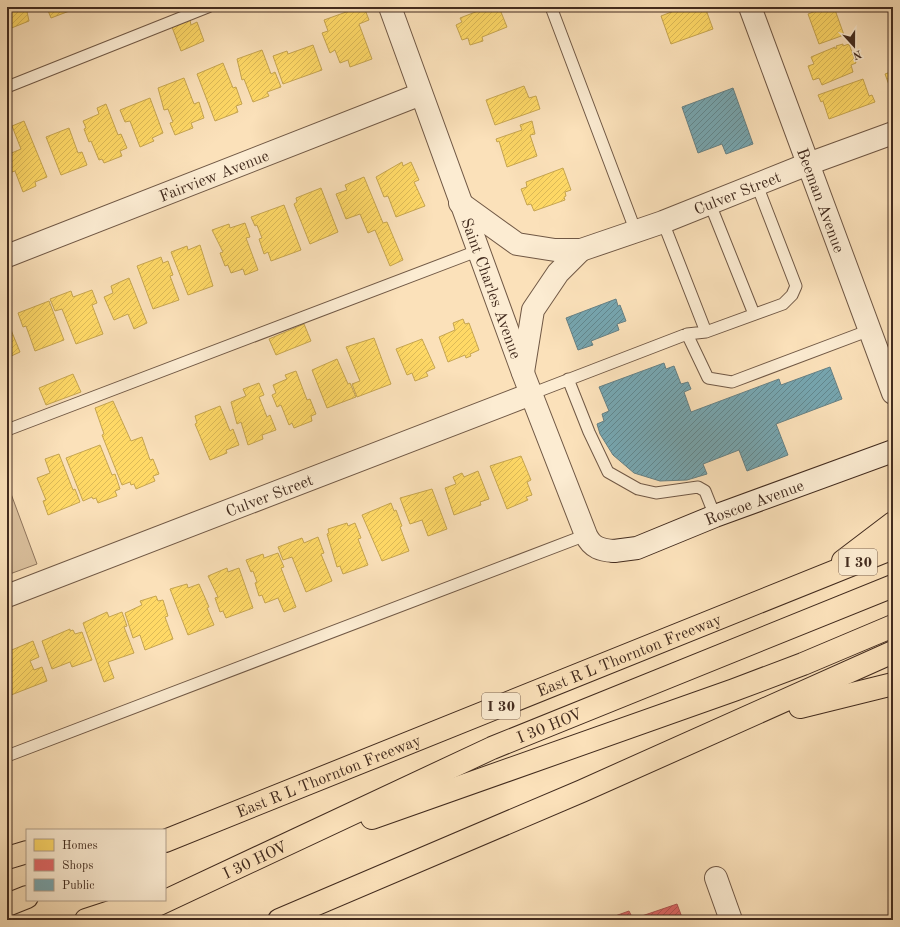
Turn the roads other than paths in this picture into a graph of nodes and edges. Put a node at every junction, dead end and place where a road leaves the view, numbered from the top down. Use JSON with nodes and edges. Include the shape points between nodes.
{"nodes":[{"id":1,"x":208,"y":7,"type":"edge"},
{"id":2,"x":390,"y":7,"type":"edge"},
{"id":3,"x":551,"y":7,"type":"edge"},
{"id":4,"x":750,"y":7,"type":"edge"},
{"id":5,"x":7,"y":87,"type":"edge"},
{"id":6,"x":421,"y":94,"type":"junction"},
{"id":7,"x":893,"y":133,"type":"edge"},
{"id":8,"x":808,"y":164,"type":"junction"},
{"id":9,"x":757,"y":185,"type":"junction"},
{"id":10,"x":460,"y":203,"type":"junction"},
{"id":11,"x":710,"y":204,"type":"junction"},
{"id":12,"x":663,"y":222,"type":"junction"},
{"id":13,"x":636,"y":232,"type":"junction"},
{"id":14,"x":581,"y":250,"type":"junction"},
{"id":15,"x":477,"y":251,"type":"junction"},
{"id":16,"x":7,"y":256,"type":"edge"},
{"id":17,"x":754,"y":314,"type":"junction"},
{"id":18,"x":870,"y":330,"type":"junction"},
{"id":19,"x":706,"y":332,"type":"junction"},
{"id":20,"x":687,"y":334,"type":"junction"},
{"id":21,"x":523,"y":373,"type":"junction"},
{"id":22,"x":568,"y":379,"type":"junction"},
{"id":23,"x":893,"y":393,"type":"edge"},
{"id":24,"x":531,"y":394,"type":"junction"},
{"id":25,"x":7,"y":430,"type":"edge"},
{"id":26,"x":893,"y":450,"type":"edge"},
{"id":27,"x":715,"y":516,"type":"junction"},
{"id":28,"x":893,"y":523,"type":"edge"},
{"id":29,"x":586,"y":535,"type":"junction"},
{"id":30,"x":893,"y":548,"type":"edge"},
{"id":31,"x":614,"y":551,"type":"joint"},
{"id":32,"x":822,"y":577,"type":"junction"},
{"id":33,"x":893,"y":586,"type":"edge"},
{"id":34,"x":7,"y":596,"type":"edge"},
{"id":35,"x":893,"y":626,"type":"edge"},
{"id":36,"x":893,"y":652,"type":"edge"},
{"id":37,"x":893,"y":684,"type":"edge"},
{"id":38,"x":698,"y":740,"type":"junction"},
{"id":39,"x":7,"y":756,"type":"edge"},
{"id":40,"x":170,"y":837,"type":"edge"},
{"id":41,"x":26,"y":852,"type":"edge"},
{"id":42,"x":7,"y":858,"type":"edge"},
{"id":43,"x":716,"y":878,"type":"dead end"},
{"id":44,"x":212,"y":879,"type":"junction"},
{"id":45,"x":166,"y":895,"type":"edge"},
{"id":46,"x":26,"y":897,"type":"edge"},
{"id":47,"x":145,"y":901,"type":"edge"},
{"id":48,"x":149,"y":901,"type":"edge"},
{"id":49,"x":165,"y":901,"type":"edge"},
{"id":50,"x":166,"y":901,"type":"edge"},
{"id":51,"x":7,"y":905,"type":"edge"},
{"id":52,"x":86,"y":920,"type":"edge"},
{"id":53,"x":96,"y":920,"type":"edge"},
{"id":54,"x":125,"y":920,"type":"edge"},
{"id":55,"x":279,"y":920,"type":"edge"},
{"id":56,"x":731,"y":920,"type":"edge"}],
"edges":[{"from":1,"to":5,"type":"lane"},
{"from":2,"to":6,"type":"street","name":"Saint Charles Avenue"},
{"from":3,"to":13,"type":"lane"},
{"from":4,"to":8,"type":"street","name":"Beeman Avenue"},
{"from":6,"to":10,"type":"street","name":"Saint Charles Avenue"},
{"from":6,"to":16,"type":"street","name":"Fairview Avenue"},
{"from":7,"to":8,"type":"street","name":"Culver Street"},
{"from":8,"to":9,"type":"street","name":"Culver Street"},
{"from":8,"to":18,"type":"street","name":"Beeman Avenue"},
{"from":9,"to":11,"type":"street","name":"Culver Street"},
{"from":9,"to":17,"type":"lane","via":[[796,286],[792,295],[783,304]]},
{"from":10,"to":14,"type":"street","via":[[517,244],[555,250]]},
{"from":10,"to":15,"type":"street","name":"Saint Charles Avenue"},
{"from":11,"to":12,"type":"street","name":"Culver Street"},
{"from":11,"to":17,"type":"lane"},
{"from":12,"to":13,"type":"street","name":"Culver Street"},
{"from":12,"to":19,"type":"lane"},
{"from":13,"to":14,"type":"street","name":"Culver Street"},
{"from":14,"to":21,"type":"street","via":[[558,273],[533,310]]},
{"from":15,"to":21,"type":"street","name":"Saint Charles Avenue"},
{"from":15,"to":25,"type":"lane"},
{"from":17,"to":19,"type":"lane"},
{"from":18,"to":20,"type":"lane","via":[[732,382],[708,378]]},
{"from":18,"to":23,"type":"street","name":"Beeman Avenue"},
{"from":19,"to":20,"type":"lane"},
{"from":20,"to":22,"type":"lane"},
{"from":21,"to":24,"type":"street","name":"Saint Charles Avenue"},
{"from":22,"to":24,"type":"lane"},
{"from":22,"to":27,"type":"lane","via":[[608,472],[638,489],[656,493],[698,487],[705,491]]},
{"from":24,"to":29,"type":"street","name":"Saint Charles Avenue"},
{"from":24,"to":34,"type":"street","name":"Culver Street"},
{"from":26,"to":27,"type":"street","name":"Roscoe Avenue"},
{"from":27,"to":31,"type":"street","name":"Roscoe Avenue","via":[[637,548]]},
{"from":28,"to":32,"type":"highway"},
{"from":29,"to":31,"type":"street","name":"Saint Charles Avenue","via":[[589,543],[600,550]]},
{"from":29,"to":39,"type":"lane"},
{"from":30,"to":32,"type":"highway","name":"East R L Thornton Freeway","number":"I 30"},
{"from":32,"to":40,"type":"highway","name":"East R L Thornton Freeway","number":"I 30"},
{"from":33,"to":44,"type":"highway","name":"I 30 HOV","via":[[527,733]]},
{"from":35,"to":44,"type":"highway","name":"I 30 HOV","via":[[734,690],[365,821]]},
{"from":36,"to":38,"type":"highway"},
{"from":37,"to":38,"type":"highway","via":[[828,699]]},
{"from":38,"to":55,"type":"highway"},
{"from":41,"to":42,"type":"highway"},
{"from":43,"to":56,"type":"street"},
{"from":44,"to":45,"type":"highway"},
{"from":44,"to":50,"type":"highway"},
{"from":46,"to":51,"type":"highway"},
{"from":47,"to":52,"type":"highway"},
{"from":48,"to":53,"type":"highway"},
{"from":49,"to":54,"type":"highway"}]}
